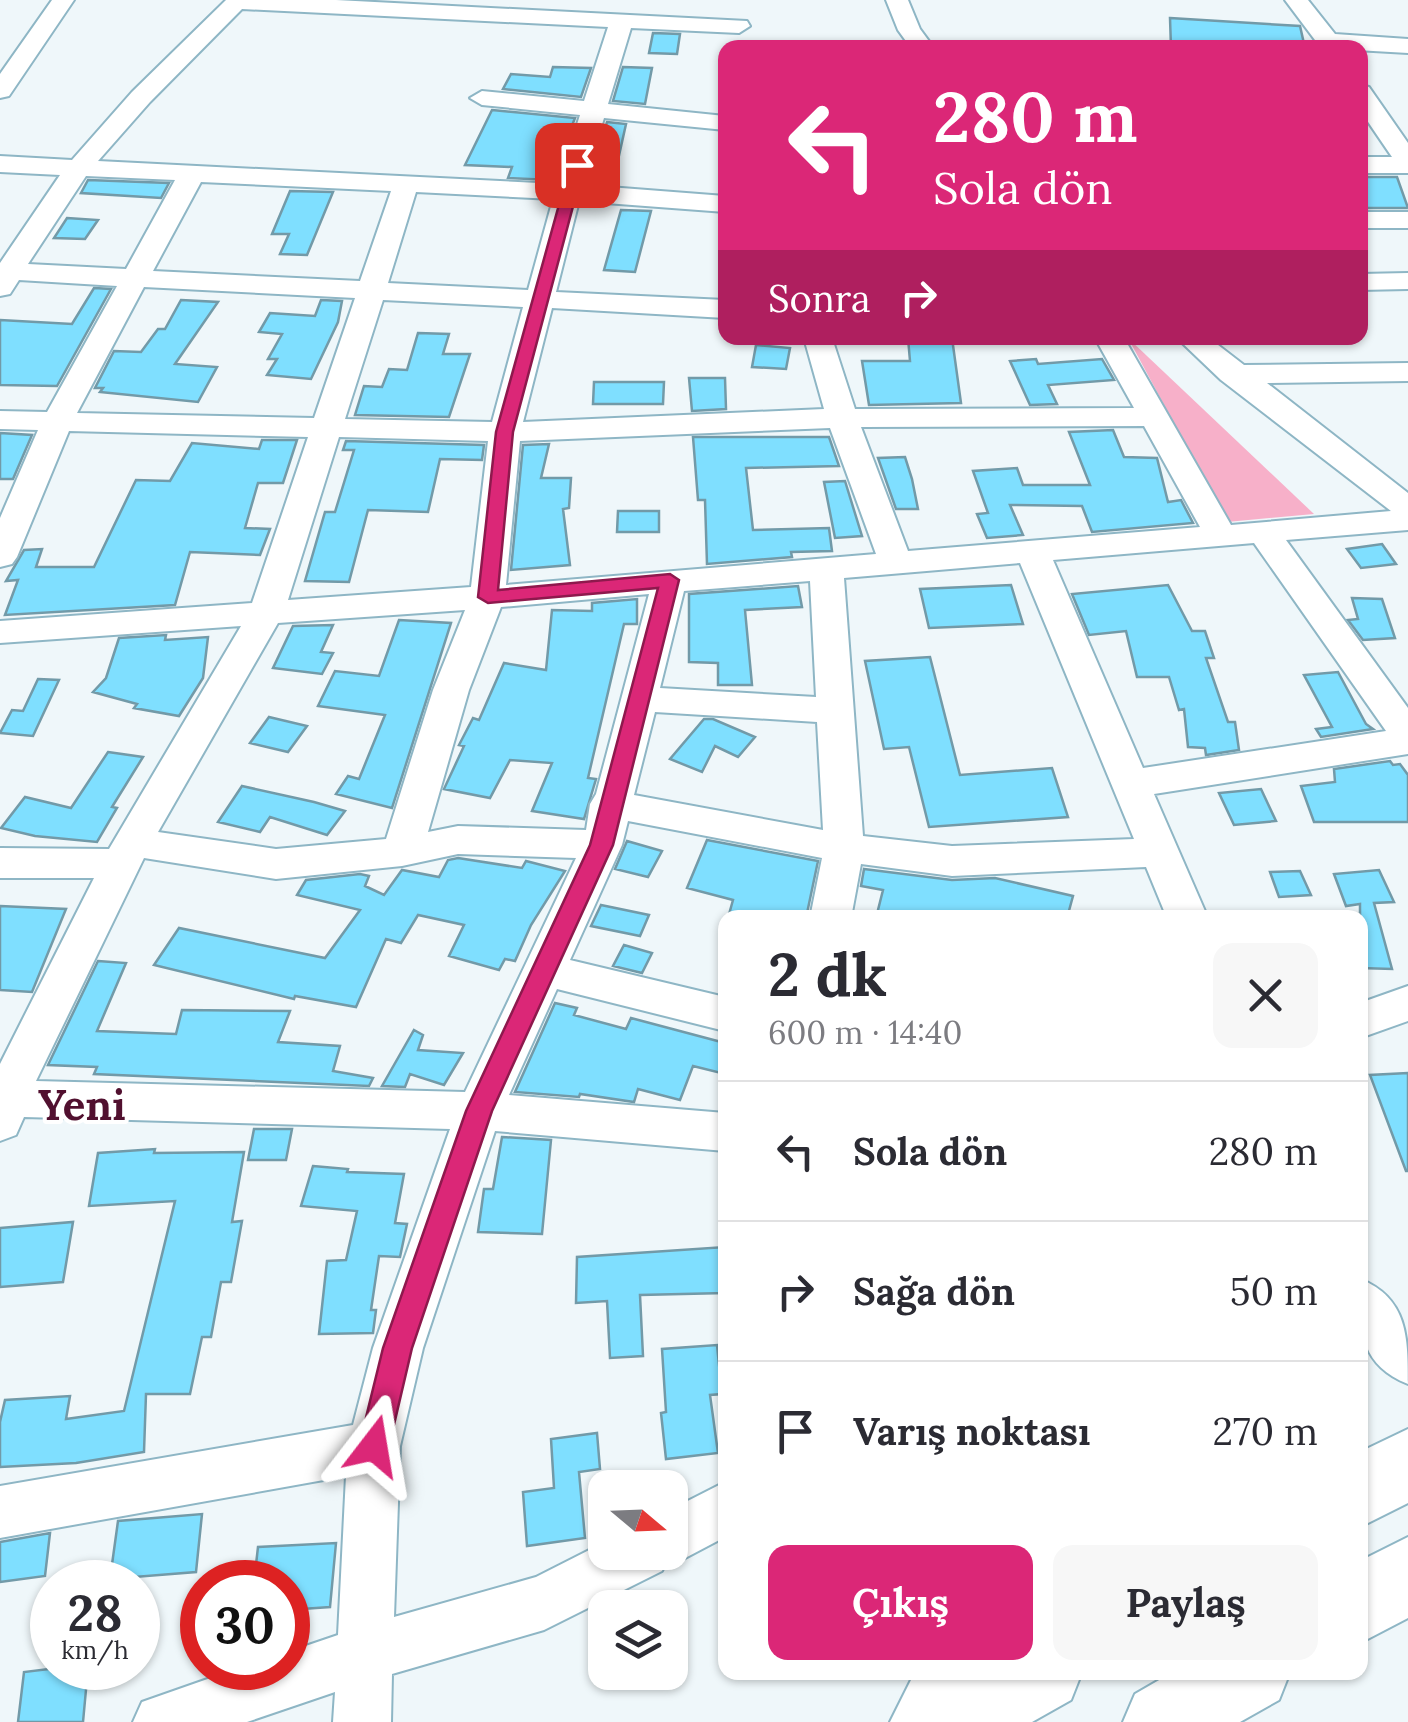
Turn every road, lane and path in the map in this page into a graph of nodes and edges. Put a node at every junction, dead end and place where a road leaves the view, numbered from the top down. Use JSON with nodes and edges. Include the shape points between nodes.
{"nodes":[{"id":1,"x":63,"y":0,"type":"edge"},
{"id":2,"x":710,"y":0,"type":"edge"},
{"id":3,"x":897,"y":0,"type":"edge"},
{"id":4,"x":1296,"y":0,"type":"edge"},
{"id":5,"x":238,"y":1,"type":"edge"},
{"id":6,"x":307,"y":3,"type":"edge"},
{"id":7,"x":458,"y":6,"type":"edge"},
{"id":8,"x":621,"y":22,"type":"junction"},
{"id":9,"x":917,"y":40,"type":"edge"},
{"id":10,"x":1329,"y":40,"type":"edge"},
{"id":11,"x":1368,"y":45,"type":"edge"},
{"id":12,"x":1408,"y":46,"type":"edge"},
{"id":13,"x":0,"y":91,"type":"edge"},
{"id":14,"x":1368,"y":97,"type":"edge"},
{"id":15,"x":482,"y":98,"type":"dead end"},
{"id":16,"x":1393,"y":101,"type":"dead end"},
{"id":17,"x":1368,"y":106,"type":"edge"},
{"id":18,"x":594,"y":109,"type":"junction"},
{"id":19,"x":718,"y":122,"type":"edge"},
{"id":20,"x":1408,"y":163,"type":"edge"},
{"id":21,"x":0,"y":164,"type":"edge"},
{"id":22,"x":1368,"y":165,"type":"edge"},
{"id":23,"x":80,"y":168,"type":"junction"},
{"id":24,"x":193,"y":172,"type":"junction"},
{"id":25,"x":406,"y":184,"type":"junction"},
{"id":26,"x":568,"y":192,"type":"junction"},
{"id":27,"x":718,"y":203,"type":"edge"},
{"id":28,"x":1368,"y":220,"type":"edge"},
{"id":29,"x":1408,"y":220,"type":"edge"},
{"id":30,"x":3,"y":277,"type":"edge"},
{"id":31,"x":136,"y":278,"type":"junction"},
{"id":32,"x":1408,"y":281,"type":"edge"},
{"id":33,"x":1368,"y":282,"type":"edge"},
{"id":34,"x":370,"y":289,"type":"junction"},
{"id":35,"x":539,"y":299,"type":"junction"},
{"id":36,"x":718,"y":308,"type":"edge"},
{"id":37,"x":820,"y":345,"type":"edge"},
{"id":38,"x":1114,"y":345,"type":"edge"},
{"id":39,"x":1199,"y":345,"type":"edge"},
{"id":40,"x":1408,"y":372,"type":"edge"},
{"id":41,"x":1232,"y":374,"type":"junction"},
{"id":42,"x":1152,"y":417,"type":"junction"},
{"id":43,"x":842,"y":418,"type":"junction"},
{"id":44,"x":58,"y":419,"type":"junction"},
{"id":45,"x":0,"y":420,"type":"edge"},
{"id":46,"x":325,"y":426,"type":"junction"},
{"id":47,"x":504,"y":432,"type":"junction"},
{"id":48,"x":1408,"y":509,"type":"edge"},
{"id":49,"x":1408,"y":520,"type":"edge"},
{"id":50,"x":1264,"y":533,"type":"junction"},
{"id":51,"x":1221,"y":536,"type":"junction"},
{"id":52,"x":1033,"y":554,"type":"junction"},
{"id":53,"x":0,"y":557,"type":"edge"},
{"id":54,"x":896,"y":563,"type":"junction"},
{"id":55,"x":826,"y":568,"type":"junction"},
{"id":56,"x":670,"y":580,"type":"junction"},
{"id":57,"x":488,"y":597,"type":"junction"},
{"id":58,"x":266,"y":613,"type":"junction"},
{"id":59,"x":0,"y":632,"type":"edge"},
{"id":60,"x":637,"y":700,"type":"junction"},
{"id":61,"x":836,"y":711,"type":"junction"},
{"id":62,"x":1408,"y":738,"type":"edge"},
{"id":63,"x":1130,"y":784,"type":"junction"},
{"id":64,"x":606,"y":824,"type":"junction"},
{"id":65,"x":844,"y":848,"type":"junction"},
{"id":66,"x":402,"y":852,"type":"junction"},
{"id":67,"x":1160,"y":852,"type":"junction"},
{"id":68,"x":127,"y":853,"type":"junction"},
{"id":69,"x":0,"y":863,"type":"edge"},
{"id":70,"x":832,"y":910,"type":"edge"},
{"id":71,"x":1185,"y":910,"type":"edge"},
{"id":72,"x":544,"y":970,"type":"junction"},
{"id":73,"x":1408,"y":1003,"type":"edge"},
{"id":74,"x":718,"y":1012,"type":"edge"},
{"id":75,"x":1368,"y":1018,"type":"edge"},
{"id":76,"x":2,"y":1106,"type":"edge"},
{"id":77,"x":479,"y":1111,"type":"junction"},
{"id":78,"x":718,"y":1131,"type":"edge"},
{"id":79,"x":1368,"y":1311,"type":"edge"},
{"id":80,"x":1408,"y":1361,"type":"edge"},
{"id":81,"x":374,"y":1446,"type":"junction"},
{"id":82,"x":1408,"y":1464,"type":"edge"},
{"id":83,"x":1368,"y":1487,"type":"edge"},
{"id":84,"x":0,"y":1512,"type":"edge"},
{"id":85,"x":718,"y":1512,"type":"edge"},
{"id":86,"x":688,"y":1529,"type":"edge"},
{"id":87,"x":608,"y":1570,"type":"edge"},
{"id":88,"x":1408,"y":1574,"type":"edge"},
{"id":89,"x":1368,"y":1600,"type":"edge"},
{"id":90,"x":365,"y":1654,"type":"junction"},
{"id":91,"x":942,"y":1680,"type":"edge"},
{"id":92,"x":1029,"y":1680,"type":"edge"},
{"id":93,"x":1237,"y":1680,"type":"edge"},
{"id":94,"x":162,"y":1722,"type":"edge"},
{"id":95,"x":362,"y":1722,"type":"edge"},
{"id":96,"x":920,"y":1722,"type":"edge"},
{"id":97,"x":955,"y":1722,"type":"edge"},
{"id":98,"x":1163,"y":1722,"type":"edge"}],
"edges":[{"from":1,"to":13,"type":"street"},
{"from":2,"to":8,"type":"street","via":[[744,32]]},
{"from":3,"to":9,"type":"street"},
{"from":4,"to":10,"type":"street"},
{"from":5,"to":6,"type":"street"},
{"from":5,"to":23,"type":"street","via":[[154,79]]},
{"from":6,"to":7,"type":"street"},
{"from":7,"to":8,"type":"street"},
{"from":8,"to":18,"type":"street"},
{"from":11,"to":12,"type":"street"},
{"from":14,"to":16,"type":"street"},
{"from":15,"to":18,"type":"street"},
{"from":17,"to":20,"type":"street"},
{"from":18,"to":19,"type":"street"},
{"from":18,"to":26,"type":"street"},
{"from":20,"to":22,"type":"street"},
{"from":21,"to":23,"type":"street"},
{"from":23,"to":24,"type":"street"},
{"from":23,"to":30,"type":"street"},
{"from":24,"to":25,"type":"street"},
{"from":24,"to":31,"type":"street"},
{"from":25,"to":26,"type":"street"},
{"from":25,"to":34,"type":"street"},
{"from":26,"to":27,"type":"street"},
{"from":26,"to":35,"type":"street"},
{"from":28,"to":29,"type":"street"},
{"from":30,"to":31,"type":"street"},
{"from":31,"to":34,"type":"street"},
{"from":31,"to":44,"type":"street"},
{"from":32,"to":33,"type":"street"},
{"from":34,"to":35,"type":"street"},
{"from":34,"to":46,"type":"street"},
{"from":35,"to":36,"type":"street"},
{"from":35,"to":47,"type":"street"},
{"from":37,"to":43,"type":"street"},
{"from":38,"to":42,"type":"street"},
{"from":39,"to":41,"type":"street"},
{"from":40,"to":41,"type":"street"},
{"from":41,"to":48,"type":"street"},
{"from":42,"to":43,"type":"street"},
{"from":42,"to":51,"type":"street"},
{"from":43,"to":47,"type":"street"},
{"from":43,"to":54,"type":"street"},
{"from":44,"to":45,"type":"street"},
{"from":44,"to":46,"type":"street"},
{"from":44,"to":53,"type":"street"},
{"from":46,"to":47,"type":"street"},
{"from":46,"to":58,"type":"street"},
{"from":47,"to":57,"type":"street"},
{"from":49,"to":50,"type":"street"},
{"from":50,"to":51,"type":"street"},
{"from":50,"to":62,"type":"street"},
{"from":51,"to":52,"type":"street"},
{"from":52,"to":54,"type":"street"},
{"from":52,"to":63,"type":"street"},
{"from":54,"to":55,"type":"street"},
{"from":55,"to":56,"type":"street"},
{"from":55,"to":61,"type":"street"},
{"from":56,"to":57,"type":"street"},
{"from":56,"to":60,"type":"street"},
{"from":57,"to":58,"type":"street"},
{"from":57,"to":66,"type":"street","via":[[450,690]]},
{"from":58,"to":59,"type":"street"},
{"from":58,"to":68,"type":"street"},
{"from":60,"to":61,"type":"street"},
{"from":60,"to":64,"type":"street"},
{"from":61,"to":65,"type":"street"},
{"from":62,"to":63,"type":"street"},
{"from":63,"to":67,"type":"street"},
{"from":64,"to":65,"type":"street"},
{"from":64,"to":66,"type":"street"},
{"from":64,"to":72,"type":"street"},
{"from":65,"to":67,"type":"street","via":[[952,862]]},
{"from":65,"to":70,"type":"street"},
{"from":66,"to":68,"type":"street","via":[[276,864]]},
{"from":67,"to":71,"type":"street"},
{"from":68,"to":69,"type":"street"},
{"from":68,"to":76,"type":"street"},
{"from":72,"to":74,"type":"street"},
{"from":72,"to":77,"type":"street"},
{"from":73,"to":75,"type":"street"},
{"from":76,"to":77,"type":"street"},
{"from":77,"to":78,"type":"street"},
{"from":77,"to":81,"type":"street","via":[[398,1348]]},
{"from":79,"to":80,"type":"street"},
{"from":81,"to":84,"type":"street"},
{"from":81,"to":90,"type":"street"},
{"from":82,"to":83,"type":"highway"},
{"from":85,"to":86,"type":"street"},
{"from":87,"to":90,"type":"street","via":[[544,1602]]},
{"from":88,"to":89,"type":"highway"},
{"from":90,"to":94,"type":"street"},
{"from":90,"to":95,"type":"street"},
{"from":91,"to":96,"type":"street"},
{"from":92,"to":97,"type":"highway"},
{"from":93,"to":98,"type":"highway"}]}
